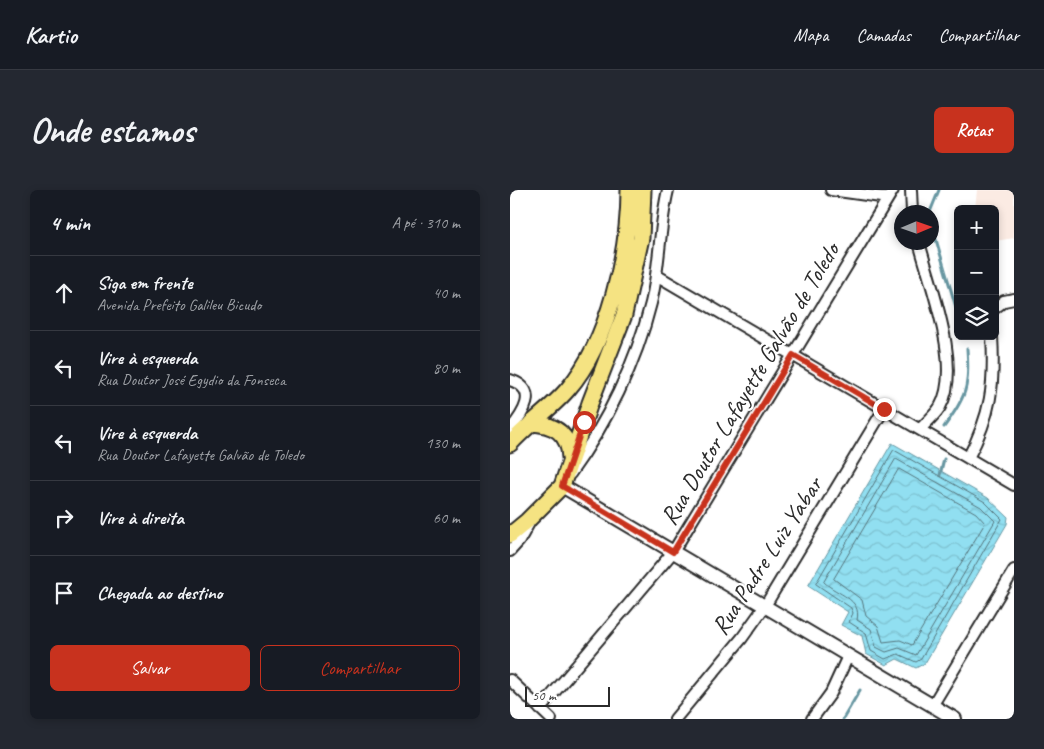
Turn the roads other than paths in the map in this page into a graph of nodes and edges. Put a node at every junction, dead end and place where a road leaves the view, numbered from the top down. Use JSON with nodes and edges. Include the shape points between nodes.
{"nodes":[{"id":1,"x":628,"y":190,"type":"edge"},
{"id":2,"x":643,"y":190,"type":"edge"},
{"id":3,"x":668,"y":190,"type":"edge"},
{"id":4,"x":831,"y":190,"type":"edge"},
{"id":5,"x":910,"y":190,"type":"edge"},
{"id":6,"x":890,"y":194,"type":"edge"},
{"id":7,"x":911,"y":205,"type":"edge"},
{"id":8,"x":921,"y":250,"type":"edge"},
{"id":9,"x":656,"y":275,"type":"junction"},
{"id":10,"x":1014,"y":299,"type":"edge"},
{"id":11,"x":999,"y":304,"type":"edge"},
{"id":12,"x":992,"y":340,"type":"edge"},
{"id":13,"x":793,"y":355,"type":"junction"},
{"id":14,"x":510,"y":380,"type":"edge"},
{"id":15,"x":884,"y":409,"type":"junction"},
{"id":16,"x":531,"y":423,"type":"junction"},
{"id":17,"x":920,"y":429,"type":"junction"},
{"id":18,"x":510,"y":430,"type":"edge"},
{"id":19,"x":510,"y":444,"type":"edge"},
{"id":20,"x":968,"y":458,"type":"junction"},
{"id":21,"x":570,"y":462,"type":"junction"},
{"id":22,"x":1014,"y":485,"type":"edge"},
{"id":23,"x":562,"y":486,"type":"junction"},
{"id":24,"x":531,"y":517,"type":"junction"},
{"id":25,"x":510,"y":529,"type":"edge"},
{"id":26,"x":510,"y":534,"type":"edge"},
{"id":27,"x":510,"y":551,"type":"edge"},
{"id":28,"x":673,"y":552,"type":"junction"},
{"id":29,"x":1014,"y":570,"type":"edge"},
{"id":30,"x":765,"y":606,"type":"junction"},
{"id":31,"x":848,"y":656,"type":"junction"},
{"id":32,"x":510,"y":680,"type":"edge"},
{"id":33,"x":932,"y":706,"type":"junction"},
{"id":34,"x":540,"y":709,"type":"junction"},
{"id":35,"x":550,"y":719,"type":"edge"},
{"id":36,"x":675,"y":719,"type":"edge"},
{"id":37,"x":812,"y":719,"type":"edge"},
{"id":38,"x":954,"y":719,"type":"edge"}],
"edges":[{"from":1,"to":16,"type":"main road","via":[[627,219],[617,280],[599,333],[580,373],[568,389]]},
{"from":2,"to":21,"type":"main road","via":[[641,238],[624,315]]},
{"from":3,"to":9,"type":"street"},
{"from":4,"to":6,"type":"street"},
{"from":5,"to":7,"type":"street"},
{"from":6,"to":13,"type":"street","name":"Rua Doutor Lafayette Galvão de Toledo"},
{"from":8,"to":17,"type":"street","via":[[947,347],[949,368],[940,407]]},
{"from":9,"to":13,"type":"street"},
{"from":9,"to":23,"type":"street","via":[[651,303],[625,375],[595,439]]},
{"from":10,"to":11,"type":"street"},
{"from":12,"to":20,"type":"street","via":[[993,391],[981,434]]},
{"from":13,"to":15,"type":"street"},
{"from":13,"to":28,"type":"street","name":"Rua Doutor Lafayette Galvão de Toledo"},
{"from":14,"to":18,"type":"street","via":[[521,386],[527,403],[525,411]]},
{"from":15,"to":17,"type":"street"},
{"from":15,"to":30,"type":"street","name":"Rua Padre Luiz Yabar"},
{"from":16,"to":19,"type":"main road"},
{"from":16,"to":21,"type":"main road","via":[[558,428],[568,444]]},
{"from":17,"to":20,"type":"street"},
{"from":20,"to":22,"type":"street"},
{"from":21,"to":23,"type":"main road"},
{"from":23,"to":24,"type":"main road"},
{"from":23,"to":28,"type":"street"},
{"from":24,"to":25,"type":"main road"},
{"from":24,"to":26,"type":"main road"},
{"from":24,"to":27,"type":"street"},
{"from":28,"to":30,"type":"street"},
{"from":28,"to":34,"type":"street","name":"Rua Doutor Lafayette Galvão de Toledo"},
{"from":29,"to":33,"type":"street"},
{"from":30,"to":31,"type":"street"},
{"from":30,"to":36,"type":"street","name":"Rua Padre Luiz Yabar"},
{"from":31,"to":33,"type":"street"},
{"from":31,"to":37,"type":"street","via":[[832,692]]},
{"from":32,"to":34,"type":"street"},
{"from":33,"to":38,"type":"street"},
{"from":34,"to":35,"type":"street"}]}
